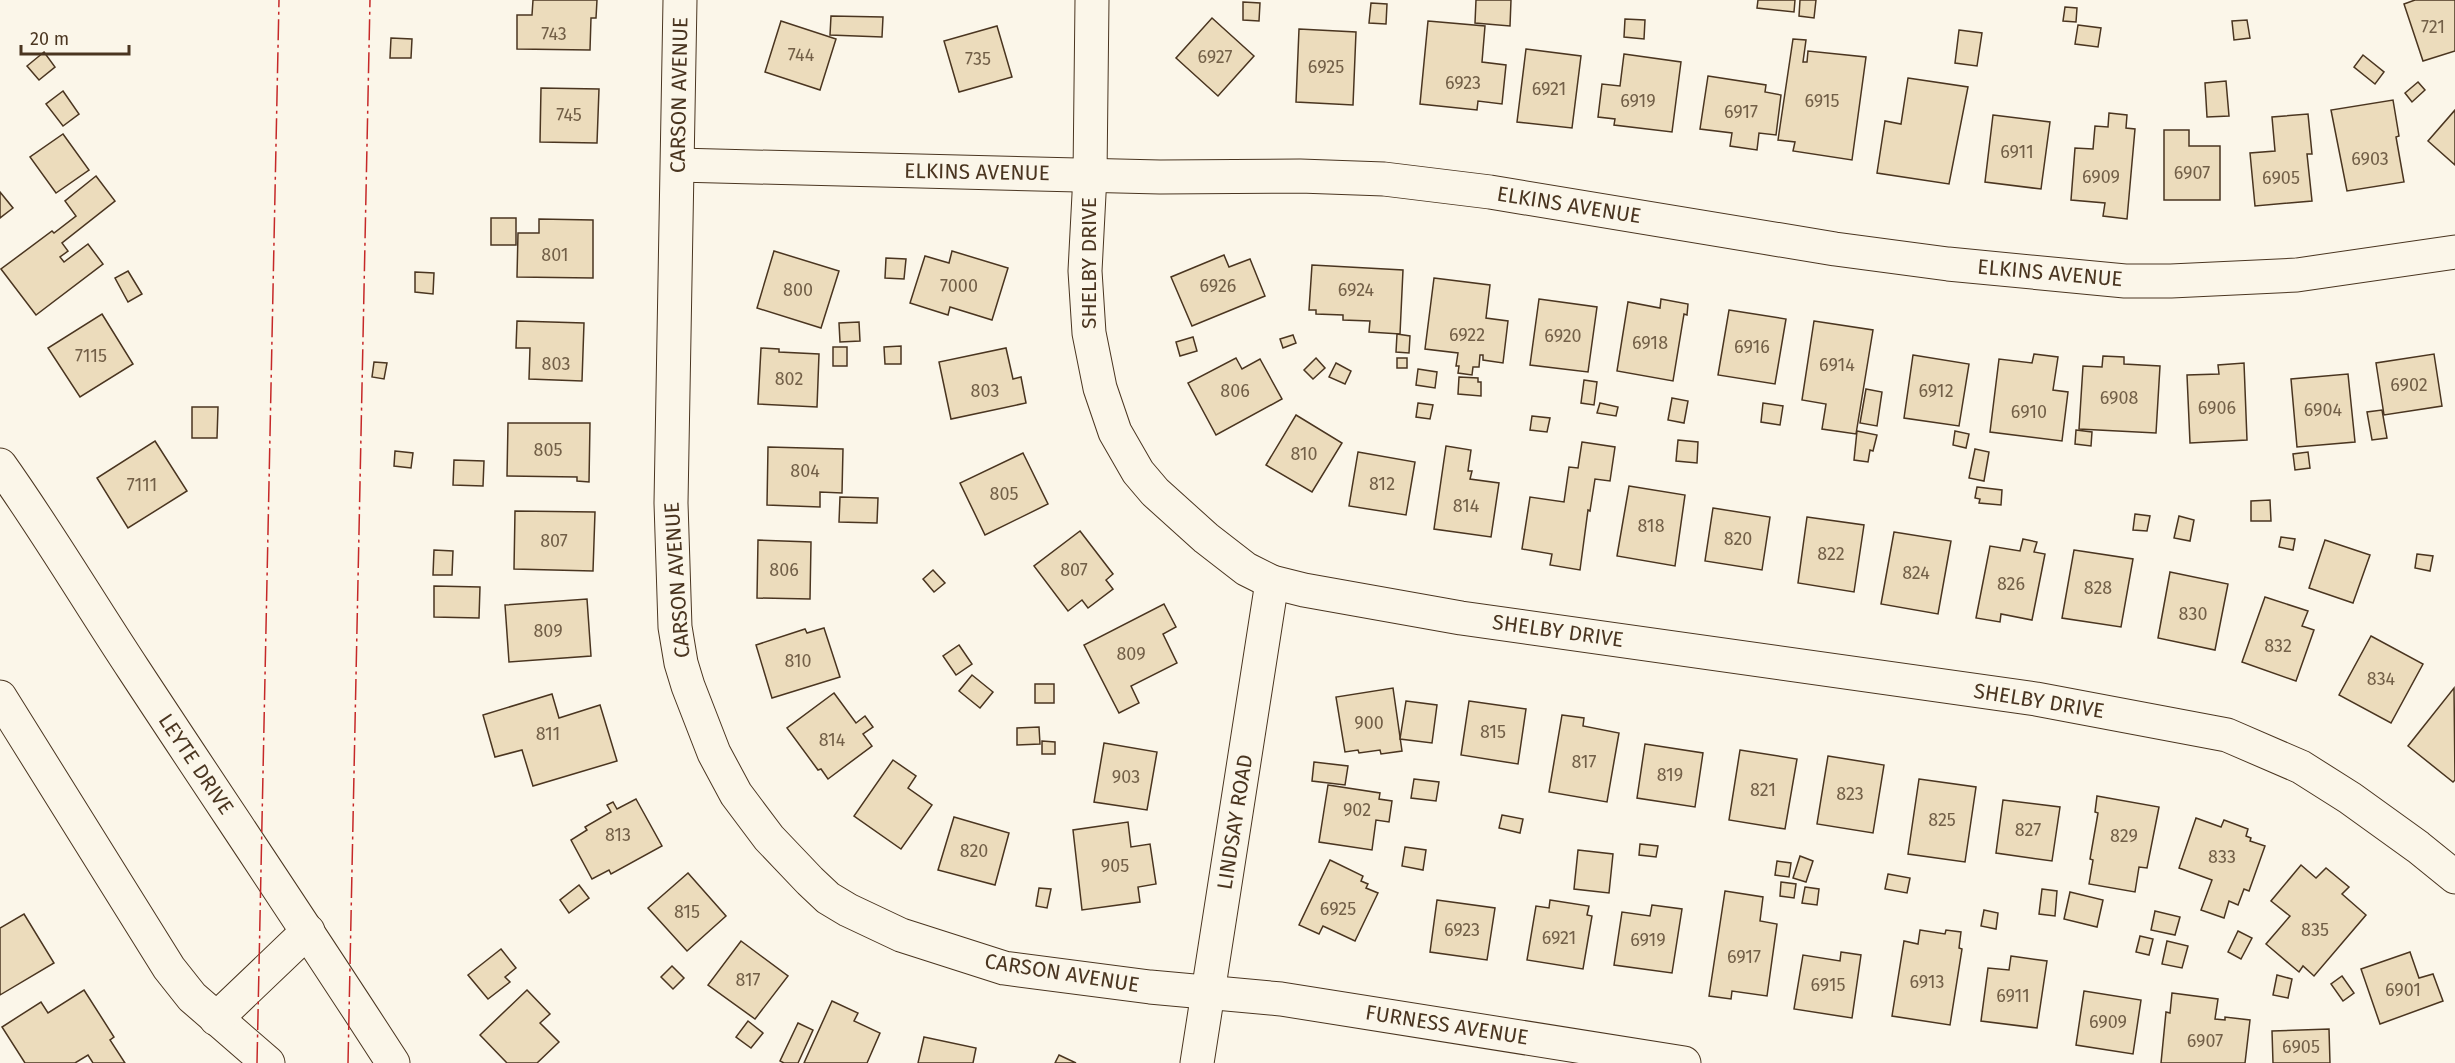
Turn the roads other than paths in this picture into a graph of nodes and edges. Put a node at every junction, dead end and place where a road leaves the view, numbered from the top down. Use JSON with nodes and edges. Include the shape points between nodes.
{"nodes":[{"id":1,"x":680,"y":0,"type":"edge"},
{"id":2,"x":1092,"y":0,"type":"edge"},
{"id":3,"x":678,"y":165,"type":"junction"},
{"id":4,"x":1090,"y":175,"type":"junction"},
{"id":5,"x":2455,"y":252,"type":"edge"},
{"id":6,"x":0,"y":465,"type":"edge"},
{"id":7,"x":1272,"y":582,"type":"junction"},
{"id":8,"x":0,"y":697,"type":"edge"},
{"id":9,"x":2455,"y":877,"type":"edge"},
{"id":10,"x":308,"y":931,"type":"junction"},
{"id":11,"x":1209,"y":993,"type":"junction"},
{"id":12,"x":216,"y":1019,"type":"junction"},
{"id":13,"x":268,"y":1063,"type":"edge"},
{"id":14,"x":393,"y":1063,"type":"edge"},
{"id":15,"x":1197,"y":1063,"type":"edge"},
{"id":16,"x":1684,"y":1063,"type":"edge"}],
"edges":[{"from":1,"to":3,"type":"street","name":"CARSON AVENUE"},
{"from":2,"to":4,"type":"street","name":"SHELBY DRIVE"},
{"from":3,"to":4,"type":"street","name":"ELKINS AVENUE"},
{"from":3,"to":11,"type":"street","name":"CARSON AVENUE","via":[[671,503],[675,627],[688,686],[714,753],[736,794],[769,838],[828,898],[878,925],[1004,968]]},
{"from":4,"to":5,"type":"street","name":"ELKINS AVENUE","via":[[1384,179],[1490,192],[1936,263],[2125,281],[2297,274]]},
{"from":4,"to":7,"type":"street","name":"SHELBY DRIVE","via":[[1085,271],[1089,333],[1100,388],[1115,432],[1138,472],[1155,492],[1230,557]]},
{"from":6,"to":10,"type":"street","name":"LEYTE DRIVE"},
{"from":7,"to":9,"type":"street","name":"SHELBY DRIVE","via":[[1461,618],[2036,699],[2227,735],[2260,747],[2321,780]]},
{"from":7,"to":11,"type":"street","name":"LINDSAY ROAD"},
{"from":8,"to":12,"type":"street","via":[[141,926],[192,997]]},
{"from":10,"to":12,"type":"street"},
{"from":10,"to":14,"type":"street","name":"LEYTE DRIVE"},
{"from":11,"to":15,"type":"street","name":"LINDSAY ROAD"},
{"from":11,"to":16,"type":"street","name":"FURNESS AVENUE","via":[[1281,999]]},
{"from":12,"to":13,"type":"street"}]}
